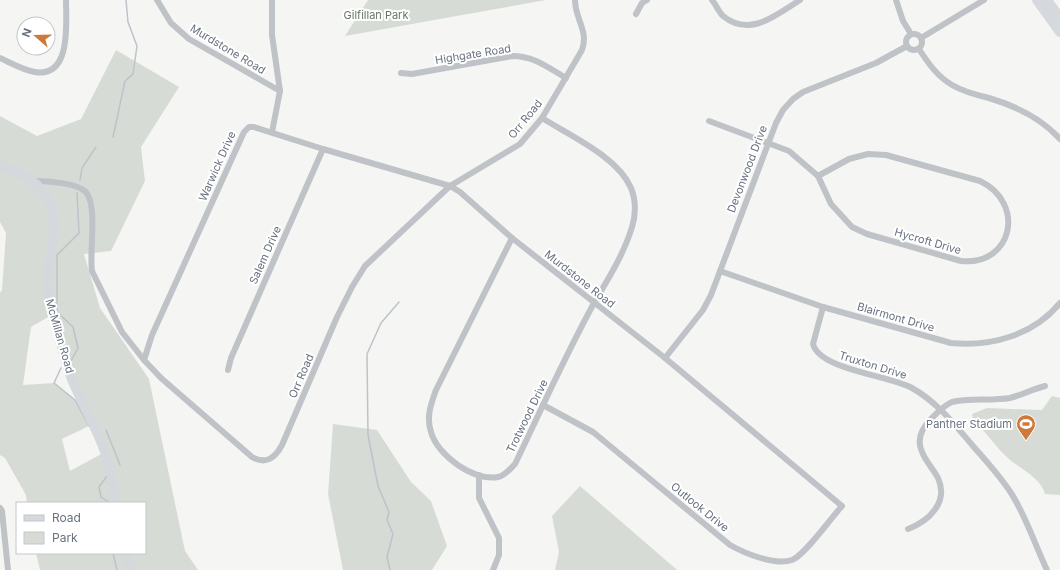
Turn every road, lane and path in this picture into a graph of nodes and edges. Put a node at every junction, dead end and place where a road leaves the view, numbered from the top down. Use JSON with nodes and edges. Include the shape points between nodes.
{"nodes":[{"id":1,"x":66,"y":0,"type":"edge"},
{"id":2,"x":157,"y":0,"type":"edge"},
{"id":3,"x":272,"y":0,"type":"edge"},
{"id":4,"x":575,"y":0,"type":"edge"},
{"id":5,"x":647,"y":0,"type":"edge"},
{"id":6,"x":712,"y":0,"type":"edge"},
{"id":7,"x":800,"y":0,"type":"edge"},
{"id":8,"x":896,"y":0,"type":"edge"},
{"id":9,"x":984,"y":0,"type":"edge"},
{"id":10,"x":1037,"y":0,"type":"edge"},
{"id":11,"x":1047,"y":0,"type":"edge"},
{"id":12,"x":636,"y":14,"type":"dead end"},
{"id":13,"x":1060,"y":18,"type":"edge"},
{"id":14,"x":1060,"y":32,"type":"edge"},
{"id":15,"x":911,"y":34,"type":"junction"},
{"id":16,"x":922,"y":38,"type":"junction"},
{"id":17,"x":907,"y":46,"type":"junction"},
{"id":18,"x":919,"y":49,"type":"junction"},
{"id":19,"x":0,"y":58,"type":"edge"},
{"id":20,"x":401,"y":74,"type":"dead end"},
{"id":21,"x":566,"y":78,"type":"junction"},
{"id":22,"x":280,"y":91,"type":"junction"},
{"id":23,"x":542,"y":118,"type":"junction"},
{"id":24,"x":709,"y":121,"type":"dead end"},
{"id":25,"x":272,"y":132,"type":"junction"},
{"id":26,"x":1060,"y":139,"type":"edge"},
{"id":27,"x":768,"y":142,"type":"junction"},
{"id":28,"x":323,"y":149,"type":"junction"},
{"id":29,"x":0,"y":166,"type":"edge"},
{"id":30,"x":818,"y":176,"type":"junction"},
{"id":31,"x":35,"y":181,"type":"junction"},
{"id":32,"x":450,"y":186,"type":"junction"},
{"id":33,"x":512,"y":238,"type":"junction"},
{"id":34,"x":720,"y":271,"type":"junction"},
{"id":35,"x":595,"y":302,"type":"junction"},
{"id":36,"x":1060,"y":303,"type":"edge"},
{"id":37,"x":823,"y":307,"type":"junction"},
{"id":38,"x":665,"y":358,"type":"junction"},
{"id":39,"x":144,"y":360,"type":"junction"},
{"id":40,"x":228,"y":370,"type":"dead end"},
{"id":41,"x":1045,"y":386,"type":"dead end"},
{"id":42,"x":543,"y":405,"type":"junction"},
{"id":43,"x":941,"y":409,"type":"junction"},
{"id":44,"x":479,"y":475,"type":"junction"},
{"id":45,"x":116,"y":502,"type":"edge"},
{"id":46,"x":842,"y":506,"type":"joint"},
{"id":47,"x":0,"y":508,"type":"edge"},
{"id":48,"x":908,"y":529,"type":"dead end"},
{"id":49,"x":2,"y":552,"type":"edge"},
{"id":50,"x":126,"y":554,"type":"edge"},
{"id":51,"x":8,"y":570,"type":"edge"},
{"id":52,"x":132,"y":570,"type":"edge"},
{"id":53,"x":493,"y":570,"type":"edge"},
{"id":54,"x":1047,"y":570,"type":"edge"}],
"edges":[{"from":1,"to":19,"type":"street","via":[[64,52],[52,69],[36,72]]},
{"from":2,"to":22,"type":"street","name":"Murdstone Road","via":[[171,23],[189,39]]},
{"from":3,"to":22,"type":"street","via":[[272,35]]},
{"from":4,"to":21,"type":"street","name":"Orr Road","via":[[585,42]]},
{"from":5,"to":12,"type":"street","via":[[642,3]]},
{"from":6,"to":7,"type":"street","via":[[722,14],[745,26],[766,21]]},
{"from":8,"to":15,"type":"street","via":[[903,21]]},
{"from":9,"to":16,"type":"street"},
{"from":10,"to":14,"type":"main road"},
{"from":11,"to":13,"type":"main road"},
{"from":15,"to":16,"type":"street"},
{"from":15,"to":17,"type":"street","via":[[906,40]]},
{"from":16,"to":18,"type":"street"},
{"from":17,"to":18,"type":"street","via":[[914,50]]},
{"from":17,"to":27,"type":"street","name":"Devonwood Drive","via":[[876,63],[803,92],[783,110]]},
{"from":18,"to":26,"type":"street","via":[[930,66],[951,84],[967,93],[1013,106],[1033,116]]},
{"from":20,"to":21,"type":"street","name":"Highgate Road","via":[[523,56],[532,58]]},
{"from":21,"to":23,"type":"street","name":"Orr Road"},
{"from":22,"to":25,"type":"street"},
{"from":23,"to":32,"type":"street","name":"Orr Road","via":[[520,144]]},
{"from":23,"to":35,"type":"street","name":"Trotwood Drive","via":[[605,158],[620,171],[631,189],[635,207],[632,227]]},
{"from":24,"to":27,"type":"street","name":"Hycroft Drive"},
{"from":25,"to":28,"type":"street","name":"Murdstone Road"},
{"from":25,"to":39,"type":"street","name":"Warwick Drive","via":[[254,127],[249,127],[244,132],[152,335]]},
{"from":27,"to":30,"type":"street","name":"Hycroft Drive","via":[[789,151]]},
{"from":27,"to":34,"type":"street","name":"Devonwood Drive"},
{"from":28,"to":32,"type":"street","name":"Murdstone Road"},
{"from":28,"to":40,"type":"street","name":"Salem Drive","via":[[229,360]]},
{"from":29,"to":31,"type":"street","name":"McMillan Road"},
{"from":30,"to":30,"type":"street","name":"Hycroft Drive","via":[[849,159],[868,154],[886,155],[980,181],[991,186],[1002,198],[1009,220],[1007,232],[1004,241],[993,253],[971,262],[867,234],[852,227],[840,216],[825,194]]},
{"from":31,"to":39,"type":"street","name":"Orr Road","via":[[50,181],[86,192],[90,200],[93,222],[92,271],[122,332]]},
{"from":31,"to":45,"type":"street","name":"McMillan Road","via":[[50,203],[52,214],[48,292],[57,333],[72,379],[105,452],[112,474]]},
{"from":32,"to":33,"type":"street","name":"Murdstone Road"},
{"from":32,"to":39,"type":"street","name":"Orr Road","via":[[365,266],[349,293],[282,445],[273,458],[263,461],[252,458]]},
{"from":33,"to":35,"type":"street","name":"Murdstone Road"},
{"from":33,"to":44,"type":"street","name":"Trotwood Drive","via":[[436,390],[429,410],[430,431],[440,451],[449,460]]},
{"from":34,"to":37,"type":"street","name":"Blairmont Drive"},
{"from":34,"to":38,"type":"street","name":"Devonwood Drive","via":[[703,310]]},
{"from":35,"to":38,"type":"street","name":"Murdstone Road"},
{"from":35,"to":42,"type":"street","name":"Trotwood Drive"},
{"from":36,"to":37,"type":"street","name":"Blairmont Drive","via":[[1054,311],[1030,328],[1004,340],[975,344],[951,343]]},
{"from":37,"to":43,"type":"street","name":"Truxton Drive","via":[[813,344],[818,355],[834,364],[894,380],[910,387]]},
{"from":38,"to":46,"type":"street","name":"Murdstone Road"},
{"from":41,"to":43,"type":"street","via":[[1011,398],[952,402]]},
{"from":42,"to":44,"type":"street","name":"Trotwood Drive","via":[[515,464],[506,474],[499,477]]},
{"from":42,"to":46,"type":"street","name":"Outlook Drive","via":[[593,432],[730,545],[751,556],[791,560],[802,554]]},
{"from":43,"to":48,"type":"street","via":[[925,425],[920,436],[920,448],[941,486],[938,505],[930,518]]},
{"from":43,"to":54,"type":"street","name":"Truxton Drive","via":[[1012,494]]},
{"from":44,"to":53,"type":"street","via":[[479,498],[499,538],[499,555]]},
{"from":47,"to":49,"type":"street"},
{"from":49,"to":51,"type":"street"},
{"from":50,"to":52,"type":"street"}]}
